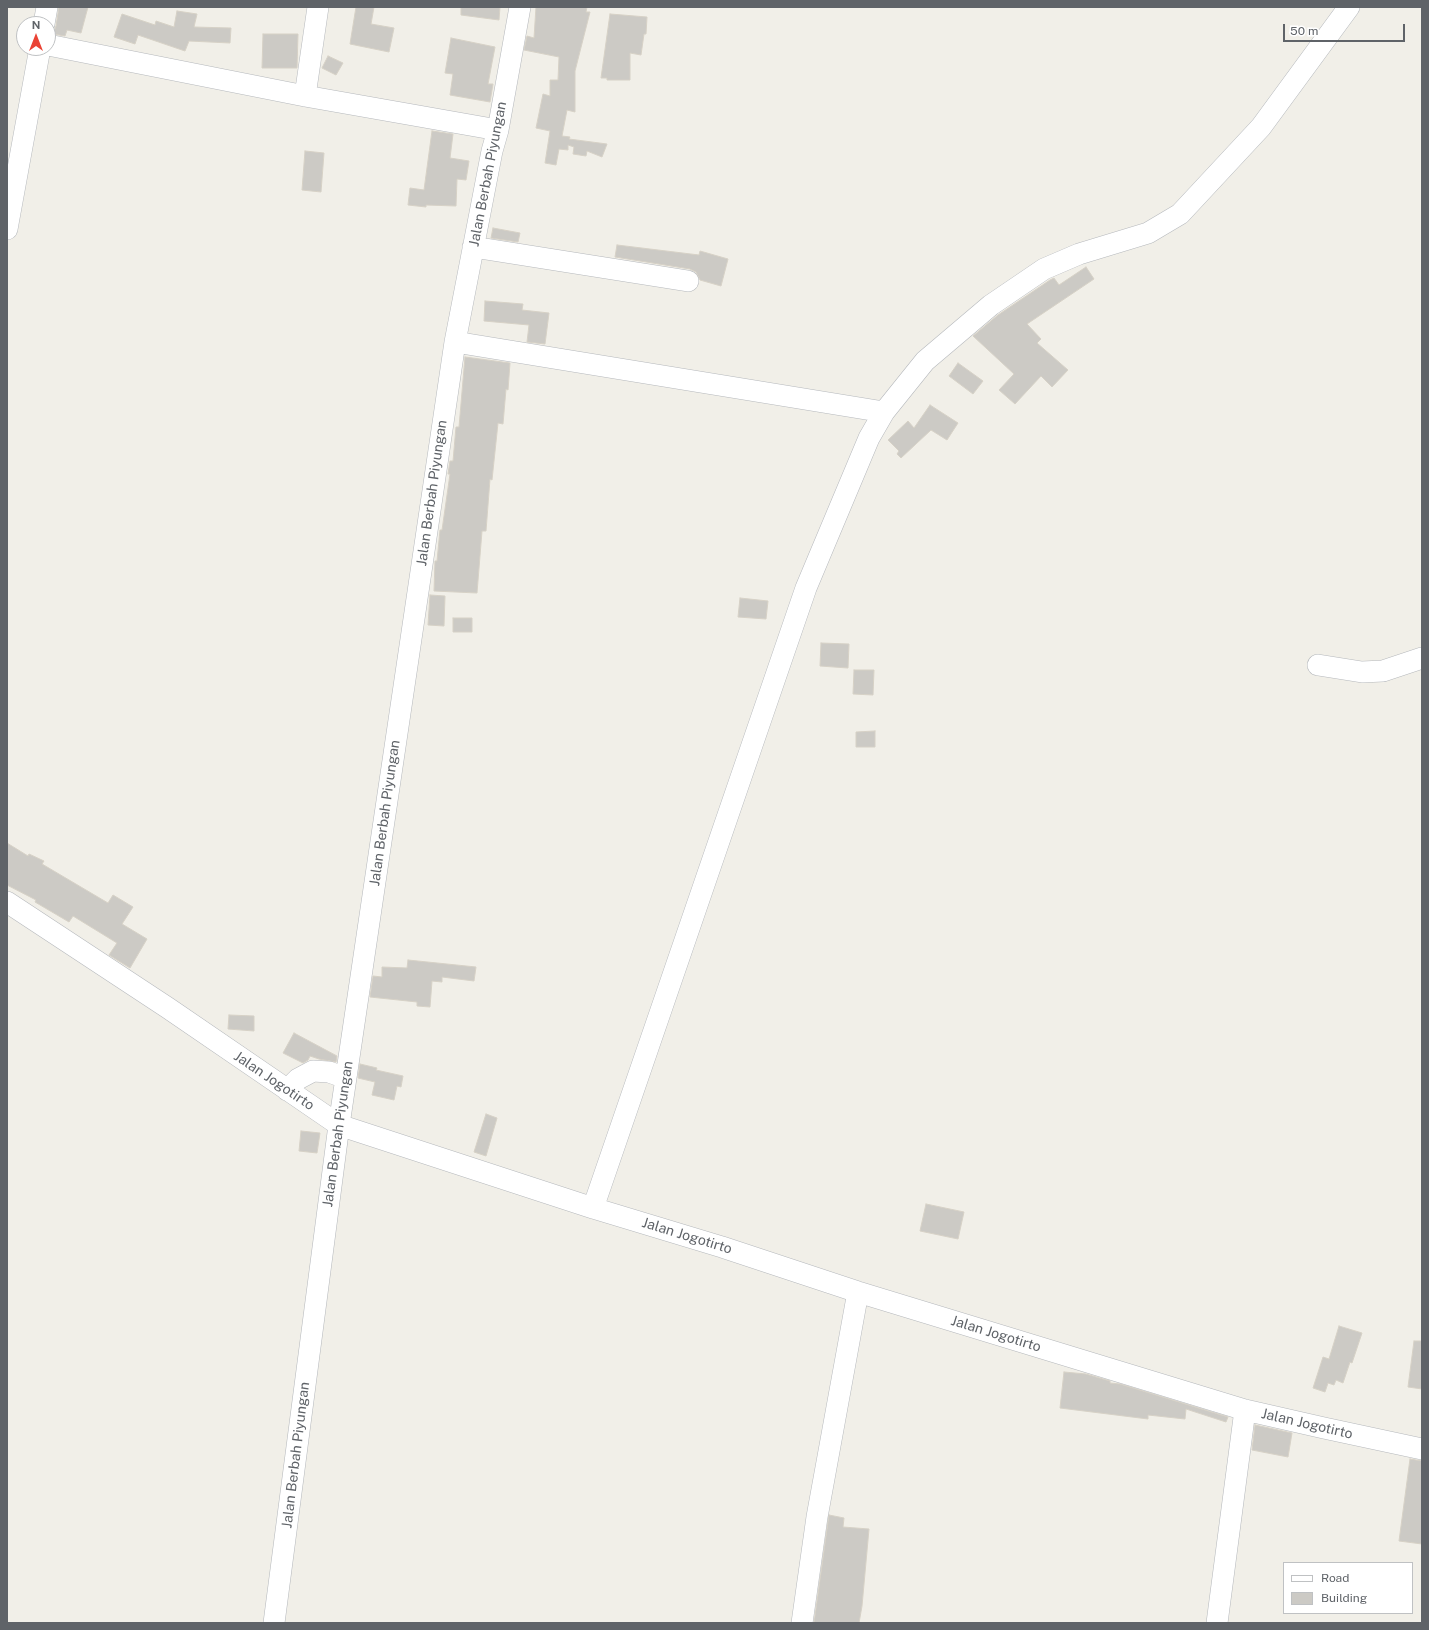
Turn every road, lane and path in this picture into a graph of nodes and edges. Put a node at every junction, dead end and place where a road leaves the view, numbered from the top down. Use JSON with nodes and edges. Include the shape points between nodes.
{"nodes":[{"id":1,"x":318,"y":7,"type":"edge"},
{"id":2,"x":520,"y":7,"type":"edge"},
{"id":3,"x":1349,"y":7,"type":"edge"},
{"id":4,"x":56,"y":47,"type":"edge"},
{"id":5,"x":39,"y":56,"type":"edge"},
{"id":6,"x":305,"y":96,"type":"junction"},
{"id":7,"x":498,"y":130,"type":"junction"},
{"id":8,"x":7,"y":228,"type":"edge"},
{"id":9,"x":473,"y":247,"type":"junction"},
{"id":10,"x":688,"y":281,"type":"dead end"},
{"id":11,"x":455,"y":342,"type":"junction"},
{"id":12,"x":884,"y":412,"type":"junction"},
{"id":13,"x":1422,"y":658,"type":"edge"},
{"id":14,"x":1318,"y":665,"type":"dead end"},
{"id":15,"x":7,"y":902,"type":"edge"},
{"id":16,"x":346,"y":1078,"type":"junction"},
{"id":17,"x":287,"y":1090,"type":"junction"},
{"id":18,"x":339,"y":1125,"type":"junction"},
{"id":19,"x":593,"y":1208,"type":"junction"},
{"id":20,"x":858,"y":1292,"type":"junction"},
{"id":21,"x":1245,"y":1410,"type":"junction"},
{"id":22,"x":1422,"y":1449,"type":"edge"},
{"id":23,"x":274,"y":1623,"type":"edge"},
{"id":24,"x":802,"y":1623,"type":"edge"},
{"id":25,"x":1216,"y":1623,"type":"edge"}],
"edges":[{"from":1,"to":6,"type":"street"},
{"from":2,"to":7,"type":"street","name":"Jalan Berbah Piyungan"},
{"from":3,"to":12,"type":"street","via":[[1261,127],[1180,214],[1148,233],[1079,254],[1044,269],[991,306],[925,361]]},
{"from":4,"to":6,"type":"street"},
{"from":5,"to":8,"type":"street"},
{"from":6,"to":7,"type":"street"},
{"from":7,"to":9,"type":"street","name":"Jalan Berbah Piyungan"},
{"from":9,"to":10,"type":"street"},
{"from":9,"to":11,"type":"street","name":"Jalan Berbah Piyungan"},
{"from":11,"to":12,"type":"street"},
{"from":11,"to":16,"type":"street","name":"Jalan Berbah Piyungan"},
{"from":12,"to":19,"type":"street","via":[[869,438],[806,588]]},
{"from":13,"to":14,"type":"street","via":[[1383,671],[1362,672]]},
{"from":15,"to":17,"type":"street","name":"Jalan Jogotirto"},
{"from":16,"to":17,"type":"street","via":[[329,1072],[313,1071],[298,1079]]},
{"from":16,"to":18,"type":"street","name":"Jalan Berbah Piyungan"},
{"from":17,"to":18,"type":"street","name":"Jalan Jogotirto"},
{"from":18,"to":19,"type":"street","name":"Jalan Jogotirto"},
{"from":18,"to":23,"type":"street","name":"Jalan Berbah Piyungan"},
{"from":19,"to":20,"type":"street","name":"Jalan Jogotirto"},
{"from":20,"to":21,"type":"street","name":"Jalan Jogotirto"},
{"from":20,"to":24,"type":"street","via":[[817,1517]]},
{"from":21,"to":22,"type":"street","name":"Jalan Jogotirto"},
{"from":21,"to":25,"type":"street"}]}
